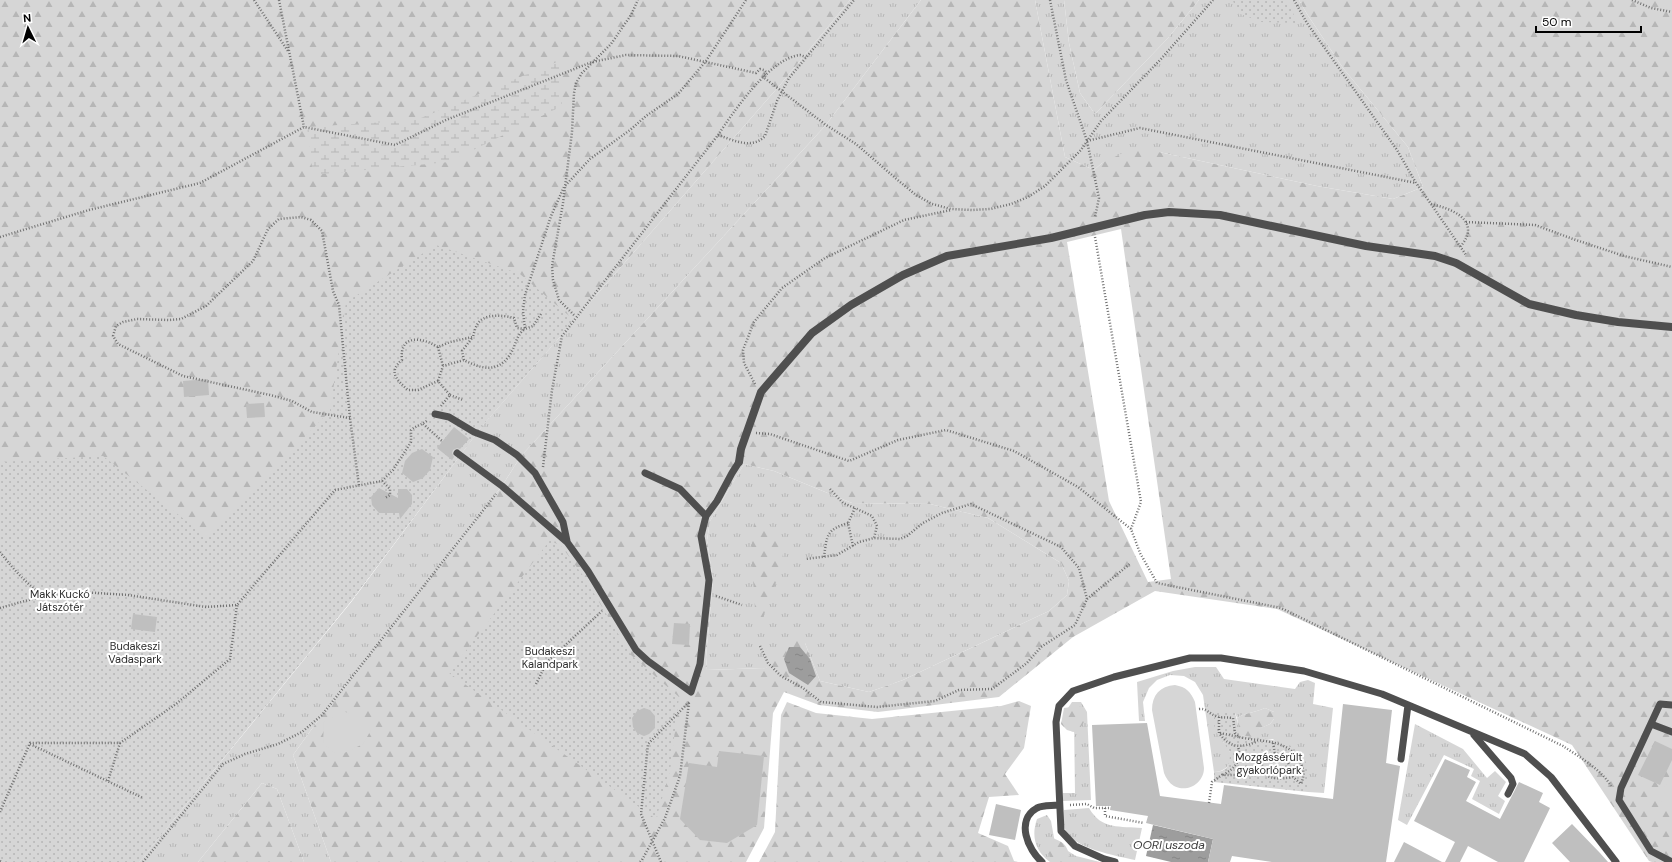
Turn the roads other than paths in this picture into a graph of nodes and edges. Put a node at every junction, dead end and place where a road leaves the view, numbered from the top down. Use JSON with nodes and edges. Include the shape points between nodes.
{"nodes":[{"id":1,"x":1672,"y":327,"type":"edge"},
{"id":2,"x":435,"y":414,"type":"road end"},
{"id":3,"x":457,"y":453,"type":"dead end"},
{"id":4,"x":739,"y":462,"type":"joint"},
{"id":5,"x":645,"y":473,"type":"dead end"},
{"id":6,"x":706,"y":516,"type":"junction"},
{"id":7,"x":567,"y":542,"type":"junction"},
{"id":8,"x":1408,"y":705,"type":"junction"},
{"id":9,"x":1672,"y":705,"type":"edge"},
{"id":10,"x":1651,"y":724,"type":"junction"},
{"id":11,"x":1672,"y":732,"type":"edge"},
{"id":12,"x":1472,"y":733,"type":"junction"},
{"id":13,"x":1401,"y":759,"type":"dead end"},
{"id":14,"x":1508,"y":794,"type":"dead end"},
{"id":15,"x":1058,"y":805,"type":"junction"},
{"id":16,"x":1042,"y":862,"type":"edge"},
{"id":17,"x":1115,"y":862,"type":"edge"},
{"id":18,"x":1616,"y":862,"type":"edge"},
{"id":19,"x":1672,"y":862,"type":"edge"}],
"edges":[{"from":1,"to":4,"type":"street","via":[[1618,322],[1529,304],[1456,263],[1434,256],[1366,246],[1220,215],[1169,212],[1145,215],[1051,238],[947,256],[903,275],[851,305],[812,333],[762,392]]},
{"from":2,"to":7,"type":"lane","via":[[449,416],[474,432],[496,440],[517,455],[535,474],[563,522]]},
{"from":3,"to":7,"type":"lane","via":[[502,486]]},
{"from":4,"to":6,"type":"lane"},
{"from":5,"to":6,"type":"lane","via":[[680,489]]},
{"from":6,"to":7,"type":"lane","via":[[701,536],[709,580],[708,594],[700,664],[691,692],[636,650],[588,571]]},
{"from":8,"to":12,"type":"lane"},
{"from":8,"to":13,"type":"lane"},
{"from":8,"to":15,"type":"lane","via":[[1382,694],[1304,671],[1222,658],[1190,658],[1114,677],[1073,691],[1059,706],[1056,722]]},
{"from":9,"to":10,"type":"lane","via":[[1660,704]]},
{"from":10,"to":11,"type":"lane"},
{"from":10,"to":19,"type":"lane","via":[[1621,788],[1619,800],[1651,851]]},
{"from":12,"to":14,"type":"lane","via":[[1511,778],[1513,784]]},
{"from":12,"to":18,"type":"lane","via":[[1525,754],[1551,777]]},
{"from":15,"to":16,"type":"lane","via":[[1037,808],[1027,821],[1028,846]]},
{"from":15,"to":17,"type":"lane","via":[[1060,831],[1074,846]]}]}
